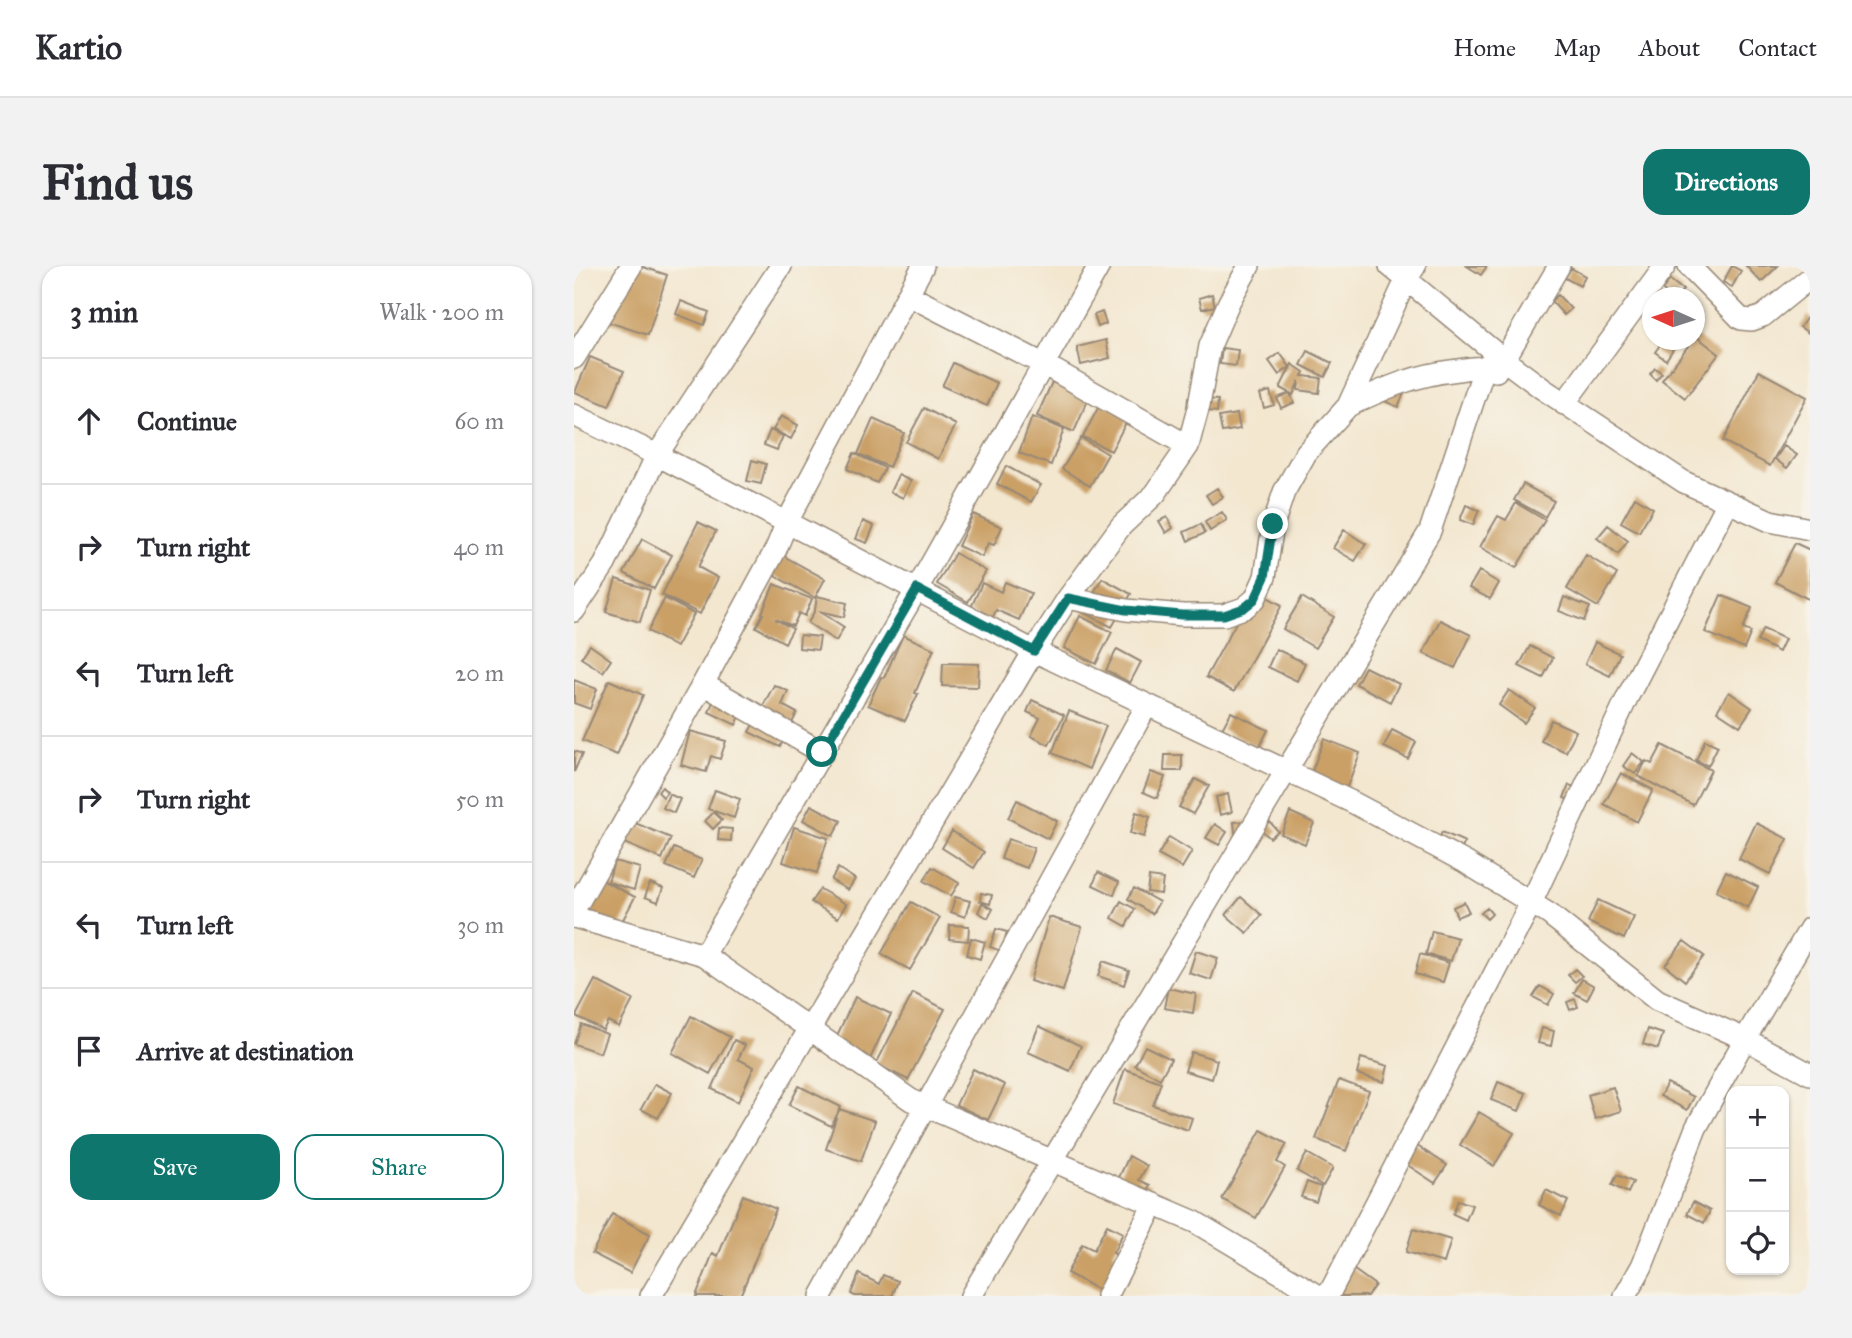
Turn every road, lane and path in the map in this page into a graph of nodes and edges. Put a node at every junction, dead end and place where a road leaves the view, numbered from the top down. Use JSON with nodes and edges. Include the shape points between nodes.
{"nodes":[{"id":1,"x":631,"y":266,"type":"edge"},
{"id":2,"x":781,"y":266,"type":"edge"},
{"id":3,"x":923,"y":266,"type":"edge"},
{"id":4,"x":1099,"y":266,"type":"edge"},
{"id":5,"x":1249,"y":266,"type":"edge"},
{"id":6,"x":1559,"y":266,"type":"edge"},
{"id":7,"x":1665,"y":266,"type":"edge"},
{"id":8,"x":1689,"y":266,"type":"edge"},
{"id":9,"x":1404,"y":271,"type":"edge"},
{"id":10,"x":1810,"y":278,"type":"edge"},
{"id":11,"x":908,"y":295,"type":"junction"},
{"id":12,"x":574,"y":358,"type":"edge"},
{"id":13,"x":1494,"y":363,"type":"junction"},
{"id":14,"x":1045,"y":365,"type":"junction"},
{"id":15,"x":1564,"y":404,"type":"junction"},
{"id":16,"x":1348,"y":406,"type":"junction"},
{"id":17,"x":574,"y":415,"type":"edge"},
{"id":18,"x":1188,"y":446,"type":"junction"},
{"id":19,"x":657,"y":455,"type":"junction"},
{"id":20,"x":1728,"y":502,"type":"junction"},
{"id":21,"x":787,"y":522,"type":"junction"},
{"id":22,"x":1810,"y":530,"type":"edge"},
{"id":23,"x":917,"y":589,"type":"junction"},
{"id":24,"x":1068,"y":598,"type":"junction"},
{"id":25,"x":574,"y":611,"type":"edge"},
{"id":26,"x":1034,"y":651,"type":"junction"},
{"id":27,"x":703,"y":684,"type":"junction"},
{"id":28,"x":1147,"y":705,"type":"junction"},
{"id":29,"x":822,"y":752,"type":"junction"},
{"id":30,"x":1286,"y":771,"type":"junction"},
{"id":31,"x":1531,"y":903,"type":"junction"},
{"id":32,"x":574,"y":909,"type":"edge"},
{"id":33,"x":574,"y":917,"type":"edge"},
{"id":34,"x":1810,"y":928,"type":"edge"},
{"id":35,"x":704,"y":955,"type":"junction"},
{"id":36,"x":810,"y":1029,"type":"junction"},
{"id":37,"x":1745,"y":1039,"type":"junction"},
{"id":38,"x":1810,"y":1074,"type":"edge"},
{"id":39,"x":926,"y":1106,"type":"junction"},
{"id":40,"x":1052,"y":1160,"type":"junction"},
{"id":41,"x":1154,"y":1204,"type":"junction"},
{"id":42,"x":1286,"y":1287,"type":"edge"},
{"id":43,"x":651,"y":1296,"type":"edge"},
{"id":44,"x":821,"y":1296,"type":"edge"},
{"id":45,"x":971,"y":1296,"type":"edge"},
{"id":46,"x":1107,"y":1296,"type":"edge"},
{"id":47,"x":1319,"y":1296,"type":"edge"},
{"id":48,"x":1328,"y":1296,"type":"edge"},
{"id":49,"x":1625,"y":1296,"type":"edge"}],
"edges":[{"from":1,"to":12,"type":"street"},
{"from":2,"to":19,"type":"street"},
{"from":3,"to":11,"type":"street"},
{"from":4,"to":14,"type":"street"},
{"from":5,"to":18,"type":"street","via":[[1210,346]]},
{"from":6,"to":13,"type":"street"},
{"from":7,"to":15,"type":"street"},
{"from":8,"to":10,"type":"street","via":[[1741,319],[1763,316]]},
{"from":9,"to":13,"type":"street"},
{"from":9,"to":16,"type":"street"},
{"from":11,"to":14,"type":"street"},
{"from":11,"to":21,"type":"street"},
{"from":13,"to":15,"type":"street"},
{"from":13,"to":16,"type":"street","via":[[1435,372],[1391,385]]},
{"from":13,"to":30,"type":"street","via":[[1430,531]]},
{"from":14,"to":18,"type":"street"},
{"from":14,"to":23,"type":"street"},
{"from":15,"to":20,"type":"street","via":[[1684,482]]},
{"from":16,"to":24,"type":"street","via":[[1306,453],[1284,492],[1273,524],[1265,577],[1255,599],[1244,608],[1224,615],[1182,615]]},
{"from":17,"to":19,"type":"street"},
{"from":18,"to":24,"type":"street","via":[[1155,494],[1121,526]]},
{"from":19,"to":21,"type":"street"},
{"from":19,"to":25,"type":"street","via":[[605,564]]},
{"from":20,"to":22,"type":"street","via":[[1770,521]]},
{"from":20,"to":31,"type":"street","via":[[1627,698]]},
{"from":21,"to":23,"type":"street"},
{"from":21,"to":27,"type":"street"},
{"from":23,"to":26,"type":"street"},
{"from":23,"to":29,"type":"street"},
{"from":24,"to":26,"type":"street"},
{"from":26,"to":28,"type":"street"},
{"from":26,"to":36,"type":"street"},
{"from":27,"to":29,"type":"street"},
{"from":27,"to":32,"type":"street"},
{"from":28,"to":30,"type":"street"},
{"from":28,"to":39,"type":"street"},
{"from":29,"to":35,"type":"street"},
{"from":30,"to":31,"type":"street","via":[[1465,862]]},
{"from":30,"to":40,"type":"street"},
{"from":31,"to":37,"type":"street","via":[[1657,1000]]},
{"from":31,"to":48,"type":"street"},
{"from":33,"to":35,"type":"street"},
{"from":34,"to":37,"type":"street"},
{"from":35,"to":36,"type":"street"},
{"from":36,"to":39,"type":"street"},
{"from":36,"to":43,"type":"street"},
{"from":37,"to":38,"type":"street"},
{"from":37,"to":49,"type":"street","via":[[1696,1128],[1642,1266]]},
{"from":39,"to":40,"type":"street"},
{"from":39,"to":44,"type":"street"},
{"from":40,"to":41,"type":"street"},
{"from":40,"to":45,"type":"street"},
{"from":41,"to":42,"type":"street","via":[[1195,1222]]},
{"from":41,"to":46,"type":"street"},
{"from":42,"to":47,"type":"street"}]}
